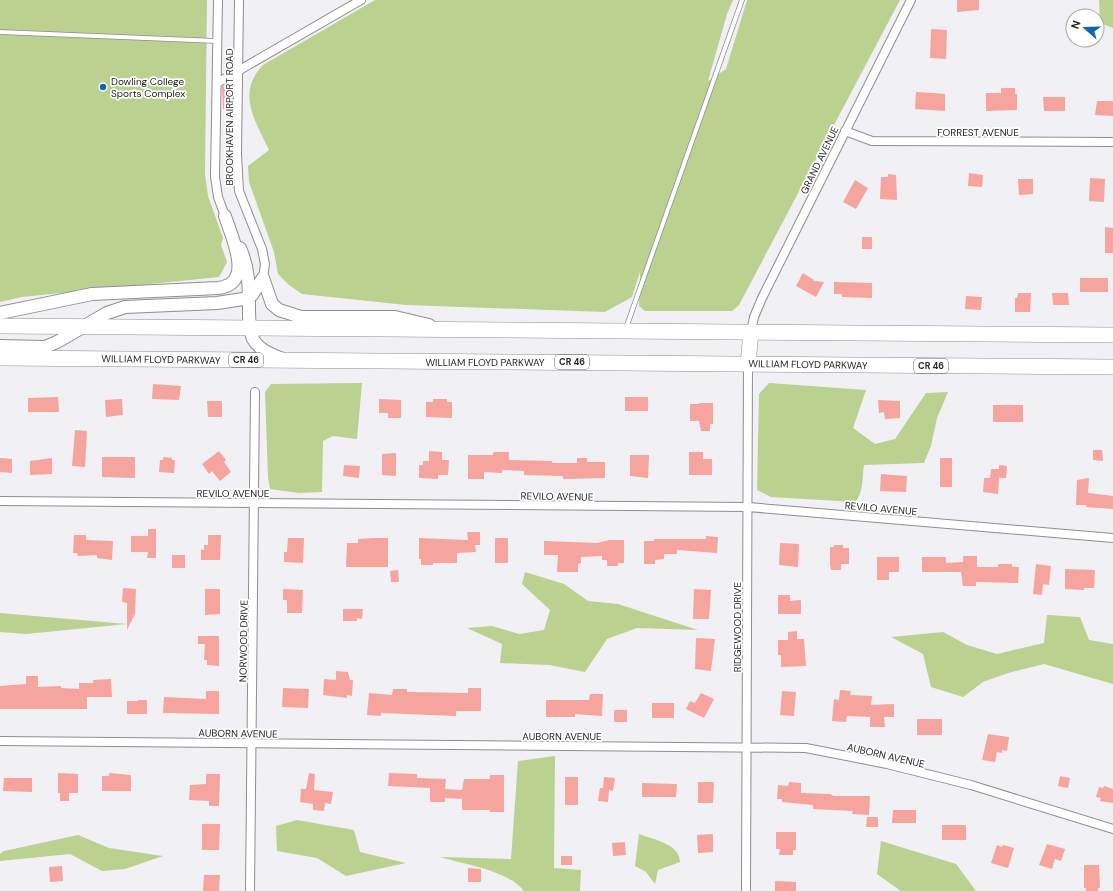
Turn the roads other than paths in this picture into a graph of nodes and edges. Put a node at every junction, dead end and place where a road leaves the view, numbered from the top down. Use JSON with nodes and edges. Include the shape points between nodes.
{"nodes":[{"id":1,"x":218,"y":0,"type":"edge"},
{"id":2,"x":239,"y":0,"type":"edge"},
{"id":3,"x":361,"y":0,"type":"edge"},
{"id":4,"x":742,"y":0,"type":"edge"},
{"id":5,"x":911,"y":0,"type":"edge"},
{"id":6,"x":0,"y":32,"type":"edge"},
{"id":7,"x":217,"y":41,"type":"junction"},
{"id":8,"x":238,"y":70,"type":"junction"},
{"id":9,"x":217,"y":83,"type":"junction"},
{"id":10,"x":845,"y":131,"type":"junction"},
{"id":11,"x":1113,"y":142,"type":"edge"},
{"id":12,"x":225,"y":216,"type":"junction"},
{"id":13,"x":263,"y":278,"type":"junction"},
{"id":14,"x":249,"y":296,"type":"junction"},
{"id":15,"x":0,"y":313,"type":"edge"},
{"id":16,"x":0,"y":326,"type":"edge"},
{"id":17,"x":82,"y":326,"type":"junction"},
{"id":18,"x":250,"y":327,"type":"junction"},
{"id":19,"x":445,"y":329,"type":"junction"},
{"id":20,"x":625,"y":330,"type":"junction"},
{"id":21,"x":751,"y":332,"type":"junction"},
{"id":22,"x":1113,"y":335,"type":"edge"},
{"id":23,"x":0,"y":346,"type":"edge"},
{"id":24,"x":0,"y":358,"type":"edge"},
{"id":25,"x":290,"y":360,"type":"junction"},
{"id":26,"x":748,"y":364,"type":"junction"},
{"id":27,"x":1113,"y":367,"type":"edge"},
{"id":28,"x":255,"y":392,"type":"dead end"},
{"id":29,"x":0,"y":501,"type":"edge"},
{"id":30,"x":254,"y":503,"type":"junction"},
{"id":31,"x":748,"y":507,"type":"junction"},
{"id":32,"x":1113,"y":538,"type":"edge"},
{"id":33,"x":0,"y":741,"type":"edge"},
{"id":34,"x":252,"y":743,"type":"junction"},
{"id":35,"x":747,"y":747,"type":"junction"},
{"id":36,"x":1113,"y":829,"type":"edge"},
{"id":37,"x":250,"y":891,"type":"edge"},
{"id":38,"x":746,"y":891,"type":"edge"}],
"edges":[{"from":1,"to":7,"type":"street","name":"BROOKHAVEN AIRPORT ROAD"},
{"from":2,"to":8,"type":"street","name":"BROOKHAVEN AIRPORT ROAD"},
{"from":3,"to":8,"type":"street"},
{"from":4,"to":20,"type":"lane"},
{"from":5,"to":10,"type":"street","name":"GRAND AVENUE"},
{"from":6,"to":7,"type":"lane"},
{"from":7,"to":9,"type":"street","name":"BROOKHAVEN AIRPORT ROAD"},
{"from":8,"to":9,"type":"street"},
{"from":8,"to":13,"type":"street","name":"BROOKHAVEN AIRPORT ROAD","via":[[239,191],[262,249],[265,264]]},
{"from":9,"to":12,"type":"street","name":"BROOKHAVEN AIRPORT ROAD","via":[[215,177],[218,197]]},
{"from":10,"to":11,"type":"street","name":"FORREST AVENUE","via":[[872,141]]},
{"from":10,"to":21,"type":"street","name":"GRAND AVENUE","via":[[762,298]]},
{"from":12,"to":14,"type":"street","via":[[246,260]]},
{"from":12,"to":15,"type":"street","via":[[237,255],[237,279],[230,286],[78,295]]},
{"from":13,"to":14,"type":"street"},
{"from":13,"to":19,"type":"street","via":[[272,304],[279,310],[301,317],[395,317]]},
{"from":14,"to":17,"type":"street","via":[[217,303],[125,308],[107,313]]},
{"from":14,"to":18,"type":"street"},
{"from":16,"to":17,"type":"highway"},
{"from":17,"to":18,"type":"highway"},
{"from":17,"to":23,"type":"street","via":[[45,347]]},
{"from":18,"to":19,"type":"highway"},
{"from":18,"to":25,"type":"street","via":[[254,340],[263,349],[272,355]]},
{"from":19,"to":20,"type":"highway"},
{"from":20,"to":21,"type":"highway"},
{"from":21,"to":22,"type":"highway"},
{"from":21,"to":26,"type":"highway"},
{"from":24,"to":25,"type":"highway","name":"WILLIAM FLOYD PARKWAY","number":"CR 46"},
{"from":25,"to":26,"type":"highway","name":"WILLIAM FLOYD PARKWAY","number":"CR 46"},
{"from":26,"to":27,"type":"highway","name":"WILLIAM FLOYD PARKWAY","number":"CR 46"},
{"from":26,"to":31,"type":"street","name":"RIDGEWOOD DRIVE"},
{"from":28,"to":30,"type":"street","name":"NORWOOD DRIVE"},
{"from":29,"to":30,"type":"street","name":"REVILO AVENUE"},
{"from":30,"to":31,"type":"street","name":"REVILO AVENUE"},
{"from":30,"to":34,"type":"street","name":"NORWOOD DRIVE"},
{"from":31,"to":32,"type":"street","name":"REVILO AVENUE"},
{"from":31,"to":35,"type":"street","name":"RIDGEWOOD DRIVE"},
{"from":33,"to":34,"type":"street","name":"AUBORN AVENUE"},
{"from":34,"to":35,"type":"street","name":"AUBORN AVENUE"},
{"from":34,"to":37,"type":"street","name":"NORWOOD DRIVE"},
{"from":35,"to":36,"type":"street","name":"AUBORN AVENUE","via":[[806,748],[887,764],[971,785]]},
{"from":35,"to":38,"type":"street","name":"RIDGEWOOD DRIVE"}]}
